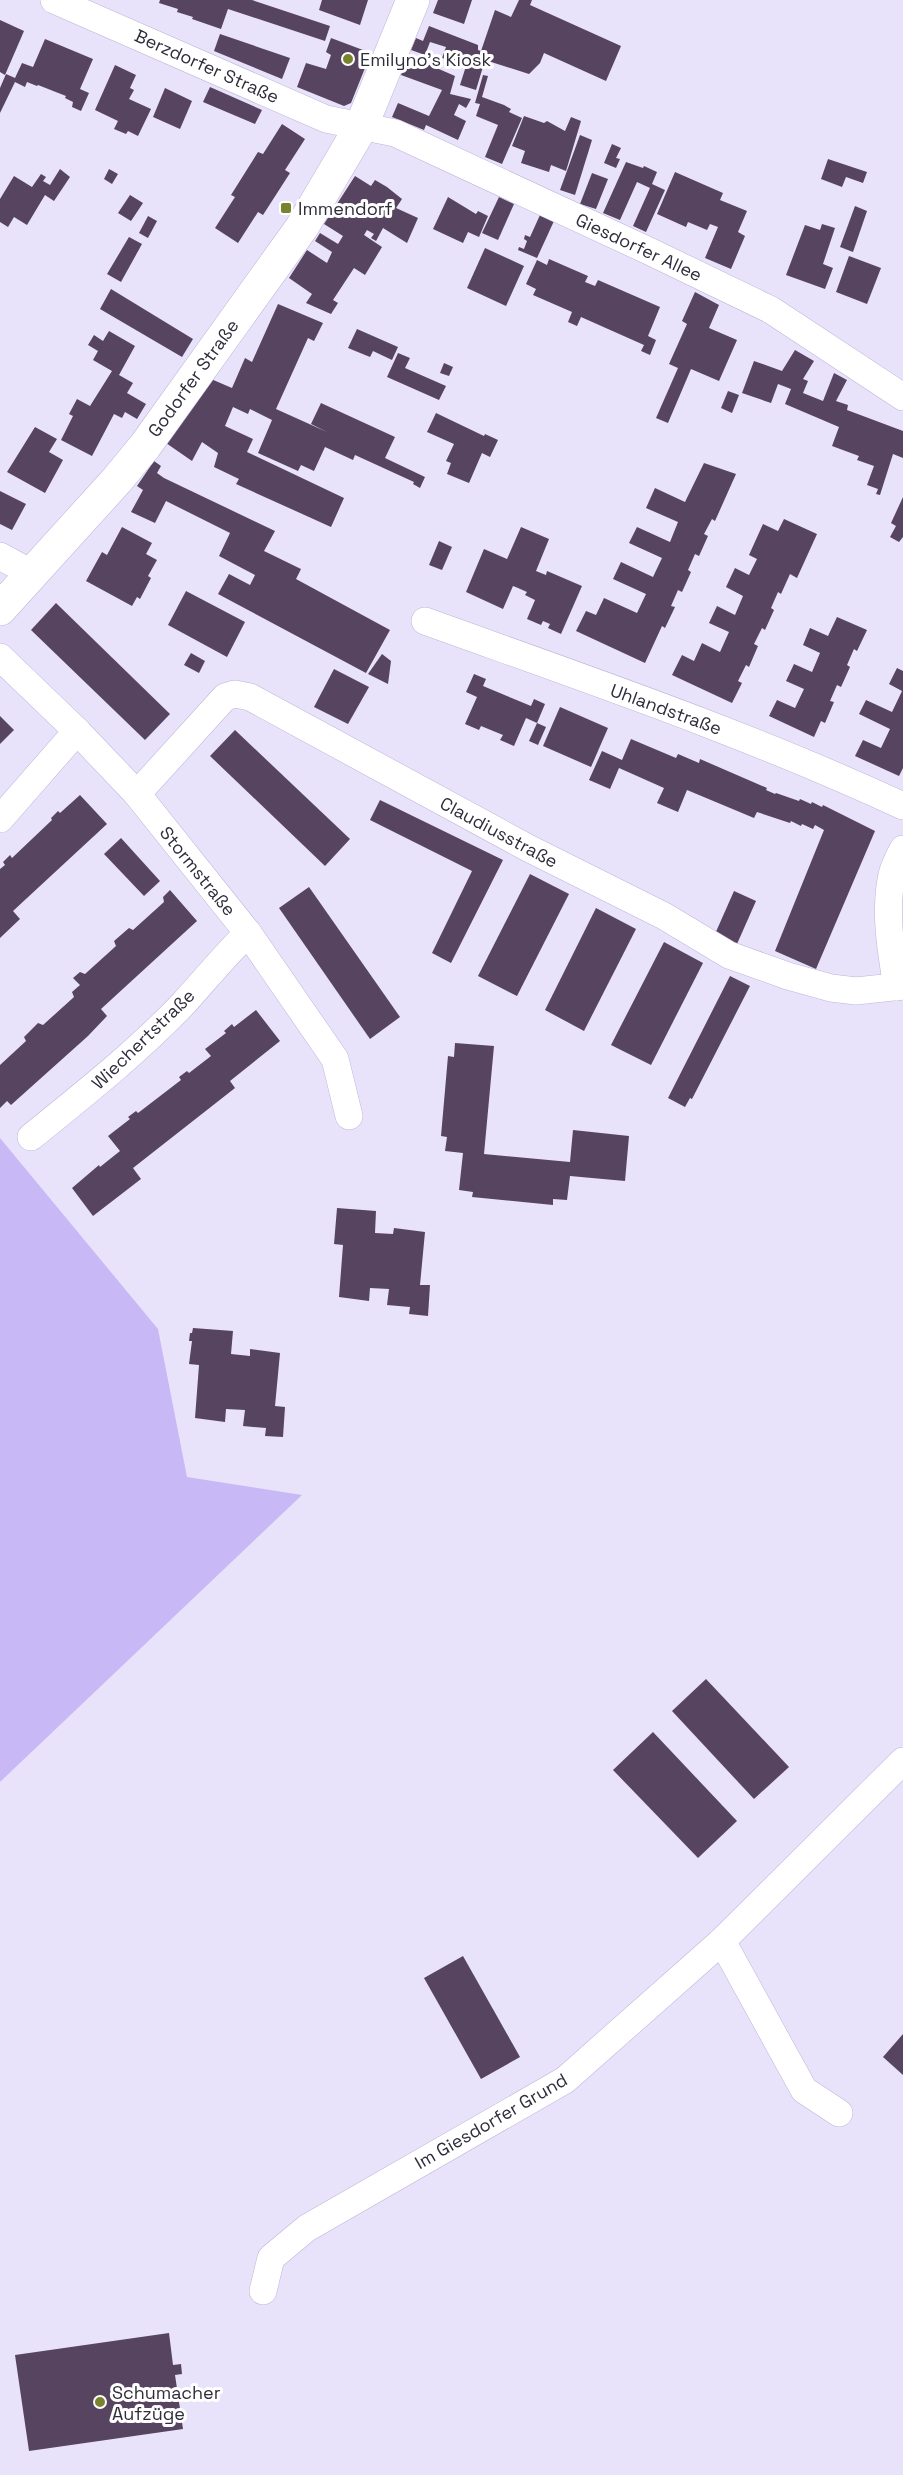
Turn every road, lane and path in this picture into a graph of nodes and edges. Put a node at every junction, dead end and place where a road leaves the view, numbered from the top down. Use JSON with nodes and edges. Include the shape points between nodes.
{"nodes":[{"id":1,"x":54,"y":0,"type":"edge"},
{"id":2,"x":413,"y":0,"type":"edge"},
{"id":3,"x":95,"y":8,"type":"edge"},
{"id":4,"x":361,"y":127,"type":"junction"},
{"id":5,"x":903,"y":397,"type":"edge"},
{"id":6,"x":0,"y":556,"type":"edge"},
{"id":7,"x":33,"y":574,"type":"junction"},
{"id":8,"x":0,"y":609,"type":"edge"},
{"id":9,"x":425,"y":621,"type":"dead end"},
{"id":10,"x":0,"y":657,"type":"edge"},
{"id":11,"x":77,"y":731,"type":"junction"},
{"id":12,"x":137,"y":794,"type":"junction"},
{"id":13,"x":903,"y":806,"type":"edge"},
{"id":14,"x":0,"y":819,"type":"edge"},
{"id":15,"x":903,"y":849,"type":"edge"},
{"id":16,"x":248,"y":933,"type":"junction"},
{"id":17,"x":900,"y":987,"type":"edge"},
{"id":18,"x":349,"y":1116,"type":"dead end"},
{"id":19,"x":31,"y":1137,"type":"dead end"},
{"id":20,"x":903,"y":1761,"type":"edge"},
{"id":21,"x":722,"y":1941,"type":"junction"},
{"id":22,"x":839,"y":2113,"type":"dead end"},
{"id":23,"x":263,"y":2291,"type":"dead end"}],
"edges":[{"from":1,"to":3,"type":"street","name":"Berzdorfer Straße"},
{"from":2,"to":4,"type":"street","name":"Godorfer Straße"},
{"from":3,"to":4,"type":"street","name":"Berzdorfer Straße","via":[[326,119]]},
{"from":4,"to":5,"type":"street","name":"Giesdorfer Allee","via":[[395,133],[771,310]]},
{"from":4,"to":7,"type":"street","name":"Godorfer Straße","via":[[302,227],[145,446]]},
{"from":6,"to":7,"type":"street"},
{"from":7,"to":8,"type":"street","name":"Godorfer Straße"},
{"from":9,"to":13,"type":"street","name":"Uhlandstraße","via":[[741,736]]},
{"from":10,"to":11,"type":"street","name":"Stormstraße"},
{"from":11,"to":12,"type":"street","name":"Stormstraße"},
{"from":11,"to":14,"type":"street"},
{"from":12,"to":16,"type":"street","name":"Stormstraße"},
{"from":12,"to":17,"type":"street","name":"Claudiusstraße","via":[[225,697],[250,697],[528,848],[664,916],[729,955],[831,988],[855,991]]},
{"from":15,"to":17,"type":"street","via":[[892,874],[888,906],[891,955]]},
{"from":16,"to":18,"type":"street","name":"Stormstraße","via":[[335,1059]]},
{"from":16,"to":19,"type":"street","name":"Wiechertstraße","via":[[183,1004],[117,1067]]},
{"from":20,"to":21,"type":"street","name":"Im Giesdorfer Grund"},
{"from":21,"to":22,"type":"street","via":[[804,2090]]},
{"from":21,"to":23,"type":"street","name":"Im Giesdorfer Grund","via":[[565,2080],[308,2228],[271,2258]]}]}
